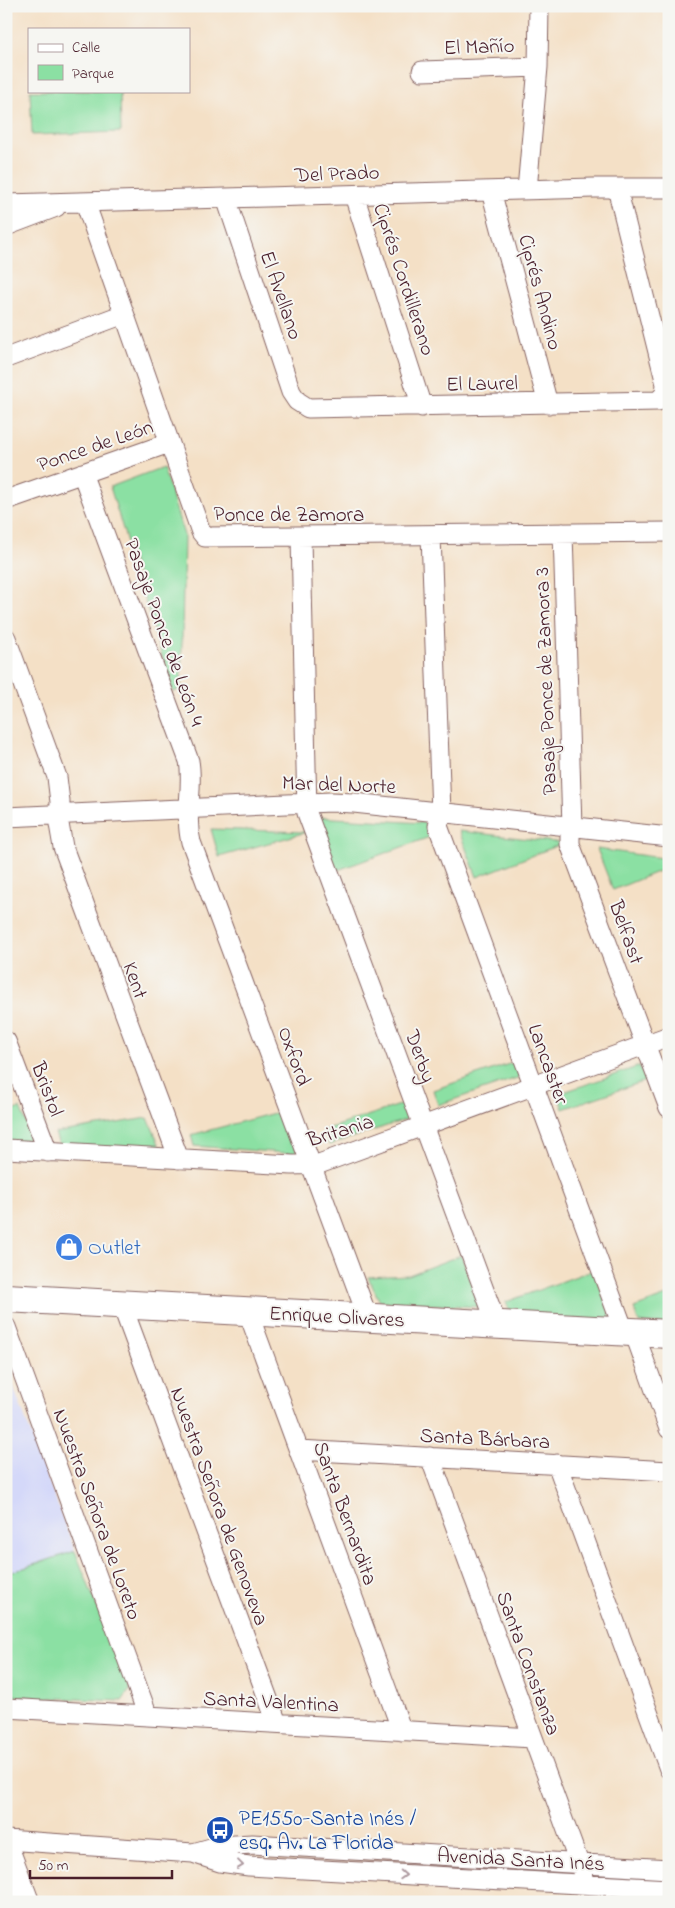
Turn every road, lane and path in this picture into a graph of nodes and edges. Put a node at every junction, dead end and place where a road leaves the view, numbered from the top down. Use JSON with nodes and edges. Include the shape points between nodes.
{"nodes":[{"id":1,"x":539,"y":6,"type":"edge"},
{"id":2,"x":538,"y":67,"type":"junction"},
{"id":3,"x":422,"y":71,"type":"dead end"},
{"id":4,"x":617,"y":188,"type":"junction"},
{"id":5,"x":669,"y":188,"type":"edge"},
{"id":6,"x":527,"y":190,"type":"junction"},
{"id":7,"x":491,"y":191,"type":"junction"},
{"id":8,"x":354,"y":195,"type":"junction"},
{"id":9,"x":226,"y":198,"type":"junction"},
{"id":10,"x":77,"y":202,"type":"junction"},
{"id":11,"x":6,"y":204,"type":"edge"},
{"id":12,"x":6,"y":226,"type":"edge"},
{"id":13,"x":124,"y":314,"type":"junction"},
{"id":14,"x":6,"y":358,"type":"edge"},
{"id":15,"x":548,"y":404,"type":"junction"},
{"id":16,"x":301,"y":405,"type":"joint"},
{"id":17,"x":422,"y":406,"type":"junction"},
{"id":18,"x":170,"y":443,"type":"junction"},
{"id":19,"x":82,"y":474,"type":"junction"},
{"id":20,"x":6,"y":500,"type":"edge"},
{"id":21,"x":669,"y":532,"type":"edge"},
{"id":22,"x":563,"y":533,"type":"junction"},
{"id":23,"x":431,"y":535,"type":"junction"},
{"id":24,"x":301,"y":537,"type":"junction"},
{"id":25,"x":6,"y":638,"type":"edge"},
{"id":26,"x":306,"y":803,"type":"junction"},
{"id":27,"x":189,"y":808,"type":"junction"},
{"id":28,"x":441,"y":813,"type":"junction"},
{"id":29,"x":60,"y":815,"type":"junction"},
{"id":30,"x":6,"y":817,"type":"edge"},
{"id":31,"x":572,"y":826,"type":"junction"},
{"id":32,"x":669,"y":837,"type":"edge"},
{"id":33,"x":669,"y":1036,"type":"edge"},
{"id":34,"x":6,"y":1041,"type":"edge"},
{"id":35,"x":645,"y":1044,"type":"junction"},
{"id":36,"x":533,"y":1086,"type":"junction"},
{"id":37,"x":669,"y":1108,"type":"edge"},
{"id":38,"x":423,"y":1126,"type":"junction"},
{"id":39,"x":6,"y":1150,"type":"edge"},
{"id":40,"x":48,"y":1152,"type":"junction"},
{"id":41,"x":178,"y":1159,"type":"junction"},
{"id":42,"x":311,"y":1165,"type":"junction"},
{"id":43,"x":6,"y":1298,"type":"edge"},
{"id":44,"x":122,"y":1305,"type":"junction"},
{"id":45,"x":248,"y":1312,"type":"junction"},
{"id":46,"x":368,"y":1318,"type":"junction"},
{"id":47,"x":497,"y":1325,"type":"junction"},
{"id":48,"x":6,"y":1327,"type":"edge"},
{"id":49,"x":629,"y":1332,"type":"junction"},
{"id":50,"x":669,"y":1334,"type":"edge"},
{"id":51,"x":669,"y":1429,"type":"edge"},
{"id":52,"x":299,"y":1450,"type":"junction"},
{"id":53,"x":430,"y":1457,"type":"junction"},
{"id":54,"x":557,"y":1464,"type":"junction"},
{"id":55,"x":669,"y":1470,"type":"edge"},
{"id":56,"x":6,"y":1708,"type":"edge"},
{"id":57,"x":148,"y":1716,"type":"junction"},
{"id":58,"x":276,"y":1723,"type":"junction"},
{"id":59,"x":402,"y":1731,"type":"junction"},
{"id":60,"x":533,"y":1738,"type":"junction"},
{"id":61,"x":669,"y":1769,"type":"edge"},
{"id":62,"x":6,"y":1840,"type":"edge"},
{"id":63,"x":6,"y":1852,"type":"edge"},
{"id":64,"x":193,"y":1853,"type":"junction"},
{"id":65,"x":579,"y":1863,"type":"junction"},
{"id":66,"x":669,"y":1869,"type":"edge"},
{"id":67,"x":587,"y":1885,"type":"junction"},
{"id":68,"x":669,"y":1889,"type":"edge"},
{"id":69,"x":25,"y":1902,"type":"edge"}],
"edges":[{"from":1,"to":2,"type":"street"},
{"from":2,"to":3,"type":"street","name":"El Mañío"},
{"from":2,"to":6,"type":"street"},
{"from":4,"to":5,"type":"street","name":"Del Prado"},
{"from":4,"to":6,"type":"street","name":"Del Prado"},
{"from":4,"to":15,"type":"street","name":"El Laurel","via":[[666,389],[663,398],[652,402]]},
{"from":6,"to":7,"type":"street","name":"Del Prado"},
{"from":7,"to":8,"type":"street","name":"Del Prado"},
{"from":7,"to":15,"type":"street","name":"Ciprés Andino"},
{"from":8,"to":9,"type":"street","name":"Del Prado"},
{"from":8,"to":17,"type":"street","name":"Ciprés Cordillerano"},
{"from":9,"to":10,"type":"street","name":"Del Prado"},
{"from":9,"to":16,"type":"street","name":"El Avellano","via":[[291,392]]},
{"from":10,"to":11,"type":"street","name":"Del Prado"},
{"from":10,"to":12,"type":"street"},
{"from":10,"to":13,"type":"street","name":"Ponce de Zamora"},
{"from":13,"to":14,"type":"street"},
{"from":13,"to":18,"type":"street","name":"Ponce de Zamora"},
{"from":15,"to":17,"type":"street","name":"El Laurel"},
{"from":16,"to":17,"type":"street","name":"El Laurel","via":[[315,409]]},
{"from":18,"to":19,"type":"street","name":"Ponce de León"},
{"from":18,"to":24,"type":"street","name":"Ponce de Zamora","via":[[204,537]]},
{"from":19,"to":20,"type":"street","name":"Ponce de León"},
{"from":19,"to":27,"type":"street","name":"Pasaje Ponce de León 4","via":[[189,760]]},
{"from":21,"to":22,"type":"street","name":"Ponce de Zamora"},
{"from":22,"to":23,"type":"street","name":"Ponce de Zamora"},
{"from":22,"to":31,"type":"street","name":"Pasaje Ponce de Zamora 3"},
{"from":23,"to":24,"type":"street","name":"Ponce de Zamora"},
{"from":23,"to":28,"type":"street","name":"Lancaster"},
{"from":24,"to":26,"type":"street","name":"Derby"},
{"from":25,"to":29,"type":"street","name":"Kent","via":[[57,777]]},
{"from":26,"to":27,"type":"street","name":"Mar del Norte"},
{"from":26,"to":28,"type":"street","name":"Mar del Norte","via":[[354,803]]},
{"from":26,"to":38,"type":"street","name":"Derby"},
{"from":27,"to":29,"type":"street","name":"Mar del Norte"},
{"from":27,"to":42,"type":"street","name":"Oxford","via":[[191,842]]},
{"from":28,"to":31,"type":"street","name":"Mar del Norte"},
{"from":28,"to":36,"type":"street","name":"Lancaster","via":[[438,821],[440,833]]},
{"from":29,"to":30,"type":"street","name":"Mar del Norte"},
{"from":29,"to":41,"type":"street","name":"Kent","via":[[63,847]]},
{"from":31,"to":32,"type":"street","name":"Mar del Norte"},
{"from":31,"to":35,"type":"street","name":"Belfast","via":[[570,844]]},
{"from":33,"to":35,"type":"street","name":"Britania"},
{"from":34,"to":40,"type":"street","name":"Bristol"},
{"from":35,"to":36,"type":"street","name":"Britania"},
{"from":35,"to":37,"type":"street","name":"Belfast"},
{"from":36,"to":38,"type":"street","name":"Britania"},
{"from":36,"to":49,"type":"street","name":"Lancaster"},
{"from":38,"to":42,"type":"street","name":"Britania","via":[[328,1162]]},
{"from":38,"to":47,"type":"street","name":"Derby"},
{"from":39,"to":40,"type":"street","name":"Britania"},
{"from":40,"to":41,"type":"street","name":"Britania"},
{"from":41,"to":42,"type":"street","name":"Britania"},
{"from":42,"to":46,"type":"street","name":"Oxford"},
{"from":43,"to":44,"type":"street","name":"Enrique Olivares"},
{"from":44,"to":45,"type":"street","name":"Enrique Olivares"},
{"from":44,"to":58,"type":"street","name":"Nuestra Señora de Genoveva"},
{"from":45,"to":46,"type":"street","name":"Enrique Olivares"},
{"from":45,"to":52,"type":"street","name":"Santa Bernardita"},
{"from":46,"to":47,"type":"street","name":"Enrique Olivares"},
{"from":47,"to":49,"type":"street","name":"Enrique Olivares"},
{"from":48,"to":57,"type":"street","name":"Nuestra Señora de Loreto"},
{"from":49,"to":50,"type":"street","name":"Enrique Olivares"},
{"from":49,"to":51,"type":"street","name":"Lancaster"},
{"from":52,"to":53,"type":"street","name":"Santa Bárbara"},
{"from":52,"to":59,"type":"street","name":"Santa Bernardita"},
{"from":53,"to":54,"type":"street","name":"Santa Bárbara"},
{"from":53,"to":60,"type":"street","name":"Santa Constanza"},
{"from":54,"to":55,"type":"street","name":"Santa Bárbara"},
{"from":54,"to":61,"type":"street"},
{"from":56,"to":57,"type":"street","name":"Santa Valentina"},
{"from":57,"to":58,"type":"street","name":"Santa Valentina"},
{"from":58,"to":59,"type":"street","name":"Santa Valentina"},
{"from":59,"to":60,"type":"street","name":"Santa Valentina"},
{"from":60,"to":65,"type":"street","name":"Santa Constanza"},
{"from":62,"to":64,"type":"street","name":"Avenida Santa Inés"},
{"from":63,"to":69,"type":"street"},
{"from":64,"to":65,"type":"street","name":"Avenida Santa Inés","via":[[218,1846],[252,1844]]},
{"from":64,"to":67,"type":"street","name":"Avenida Santa Inés","one_way":true,"via":[[220,1862],[249,1866]]},
{"from":65,"to":66,"type":"street","name":"Avenida Santa Inés"},
{"from":65,"to":67,"type":"street","name":"Santa Constanza"},
{"from":67,"to":68,"type":"street","name":"Avenida Santa Inés"}]}
